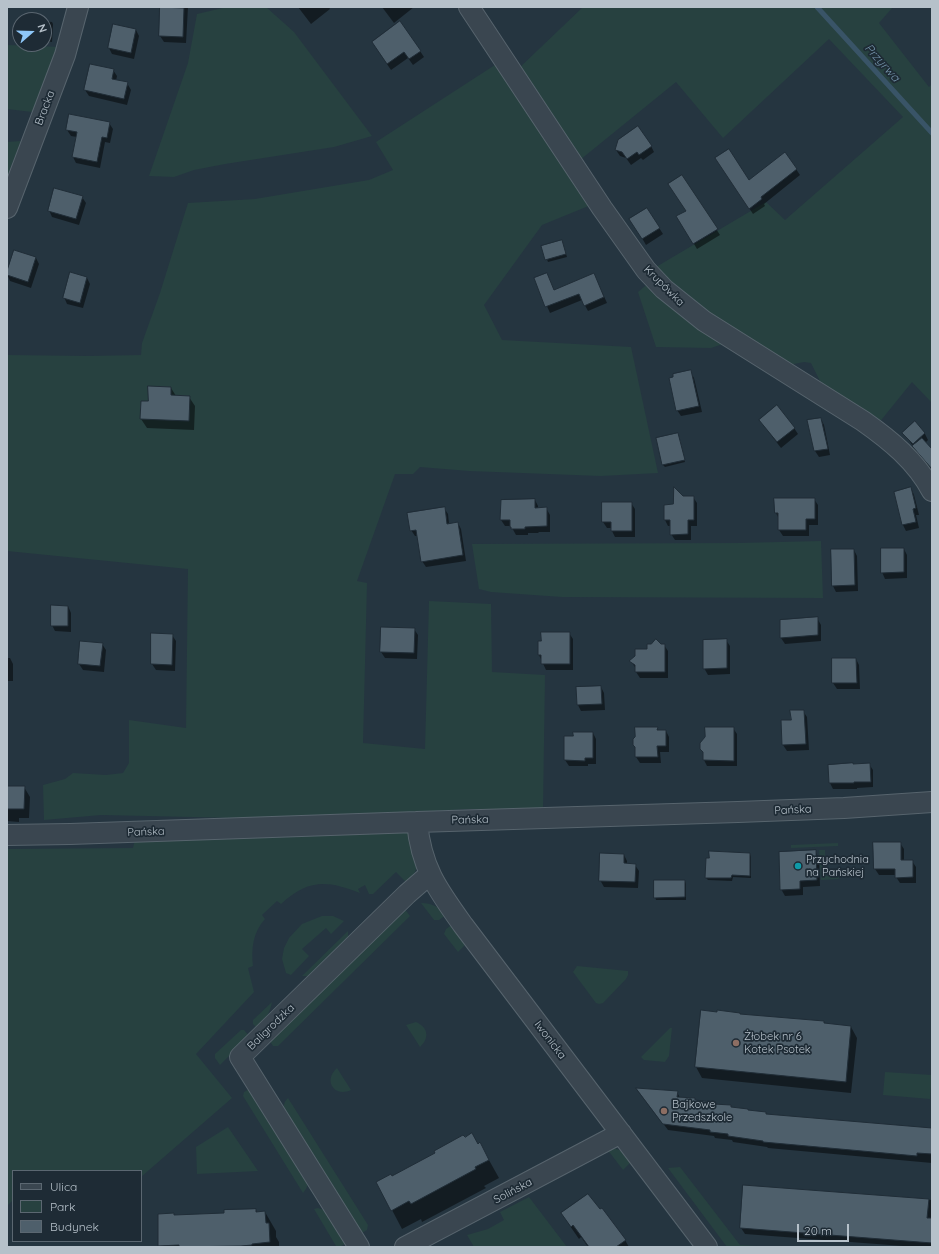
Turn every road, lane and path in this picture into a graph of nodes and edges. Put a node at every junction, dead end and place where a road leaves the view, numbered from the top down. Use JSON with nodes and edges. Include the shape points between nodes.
{"nodes":[{"id":1,"x":78,"y":7,"type":"edge"},
{"id":2,"x":469,"y":7,"type":"edge"},
{"id":3,"x":7,"y":208,"type":"edge"},
{"id":4,"x":932,"y":491,"type":"edge"},
{"id":5,"x":932,"y":802,"type":"edge"},
{"id":6,"x":417,"y":822,"type":"junction"},
{"id":7,"x":7,"y":835,"type":"edge"},
{"id":8,"x":430,"y":874,"type":"junction"},
{"id":9,"x":621,"y":1133,"type":"junction"},
{"id":10,"x":359,"y":1247,"type":"edge"},
{"id":11,"x":405,"y":1247,"type":"edge"},
{"id":12,"x":707,"y":1247,"type":"edge"}],
"edges":[{"from":1,"to":3,"type":"street","name":"Bracka","via":[[65,55]]},
{"from":2,"to":4,"type":"street","name":"Krupówka","via":[[606,214],[646,270],[664,289],[704,322],[882,434],[919,470]]},
{"from":5,"to":6,"type":"street","name":"Pańska","via":[[738,812]]},
{"from":6,"to":7,"type":"street","name":"Pańska"},
{"from":6,"to":8,"type":"street","name":"Iwonicka"},
{"from":8,"to":9,"type":"street","name":"Iwonicka","via":[[463,925]]},
{"from":8,"to":10,"type":"street","name":"Baligrodzka","via":[[240,1057]]},
{"from":9,"to":11,"type":"street","name":"Solińska"},
{"from":9,"to":12,"type":"street","name":"Iwonicka"}]}
